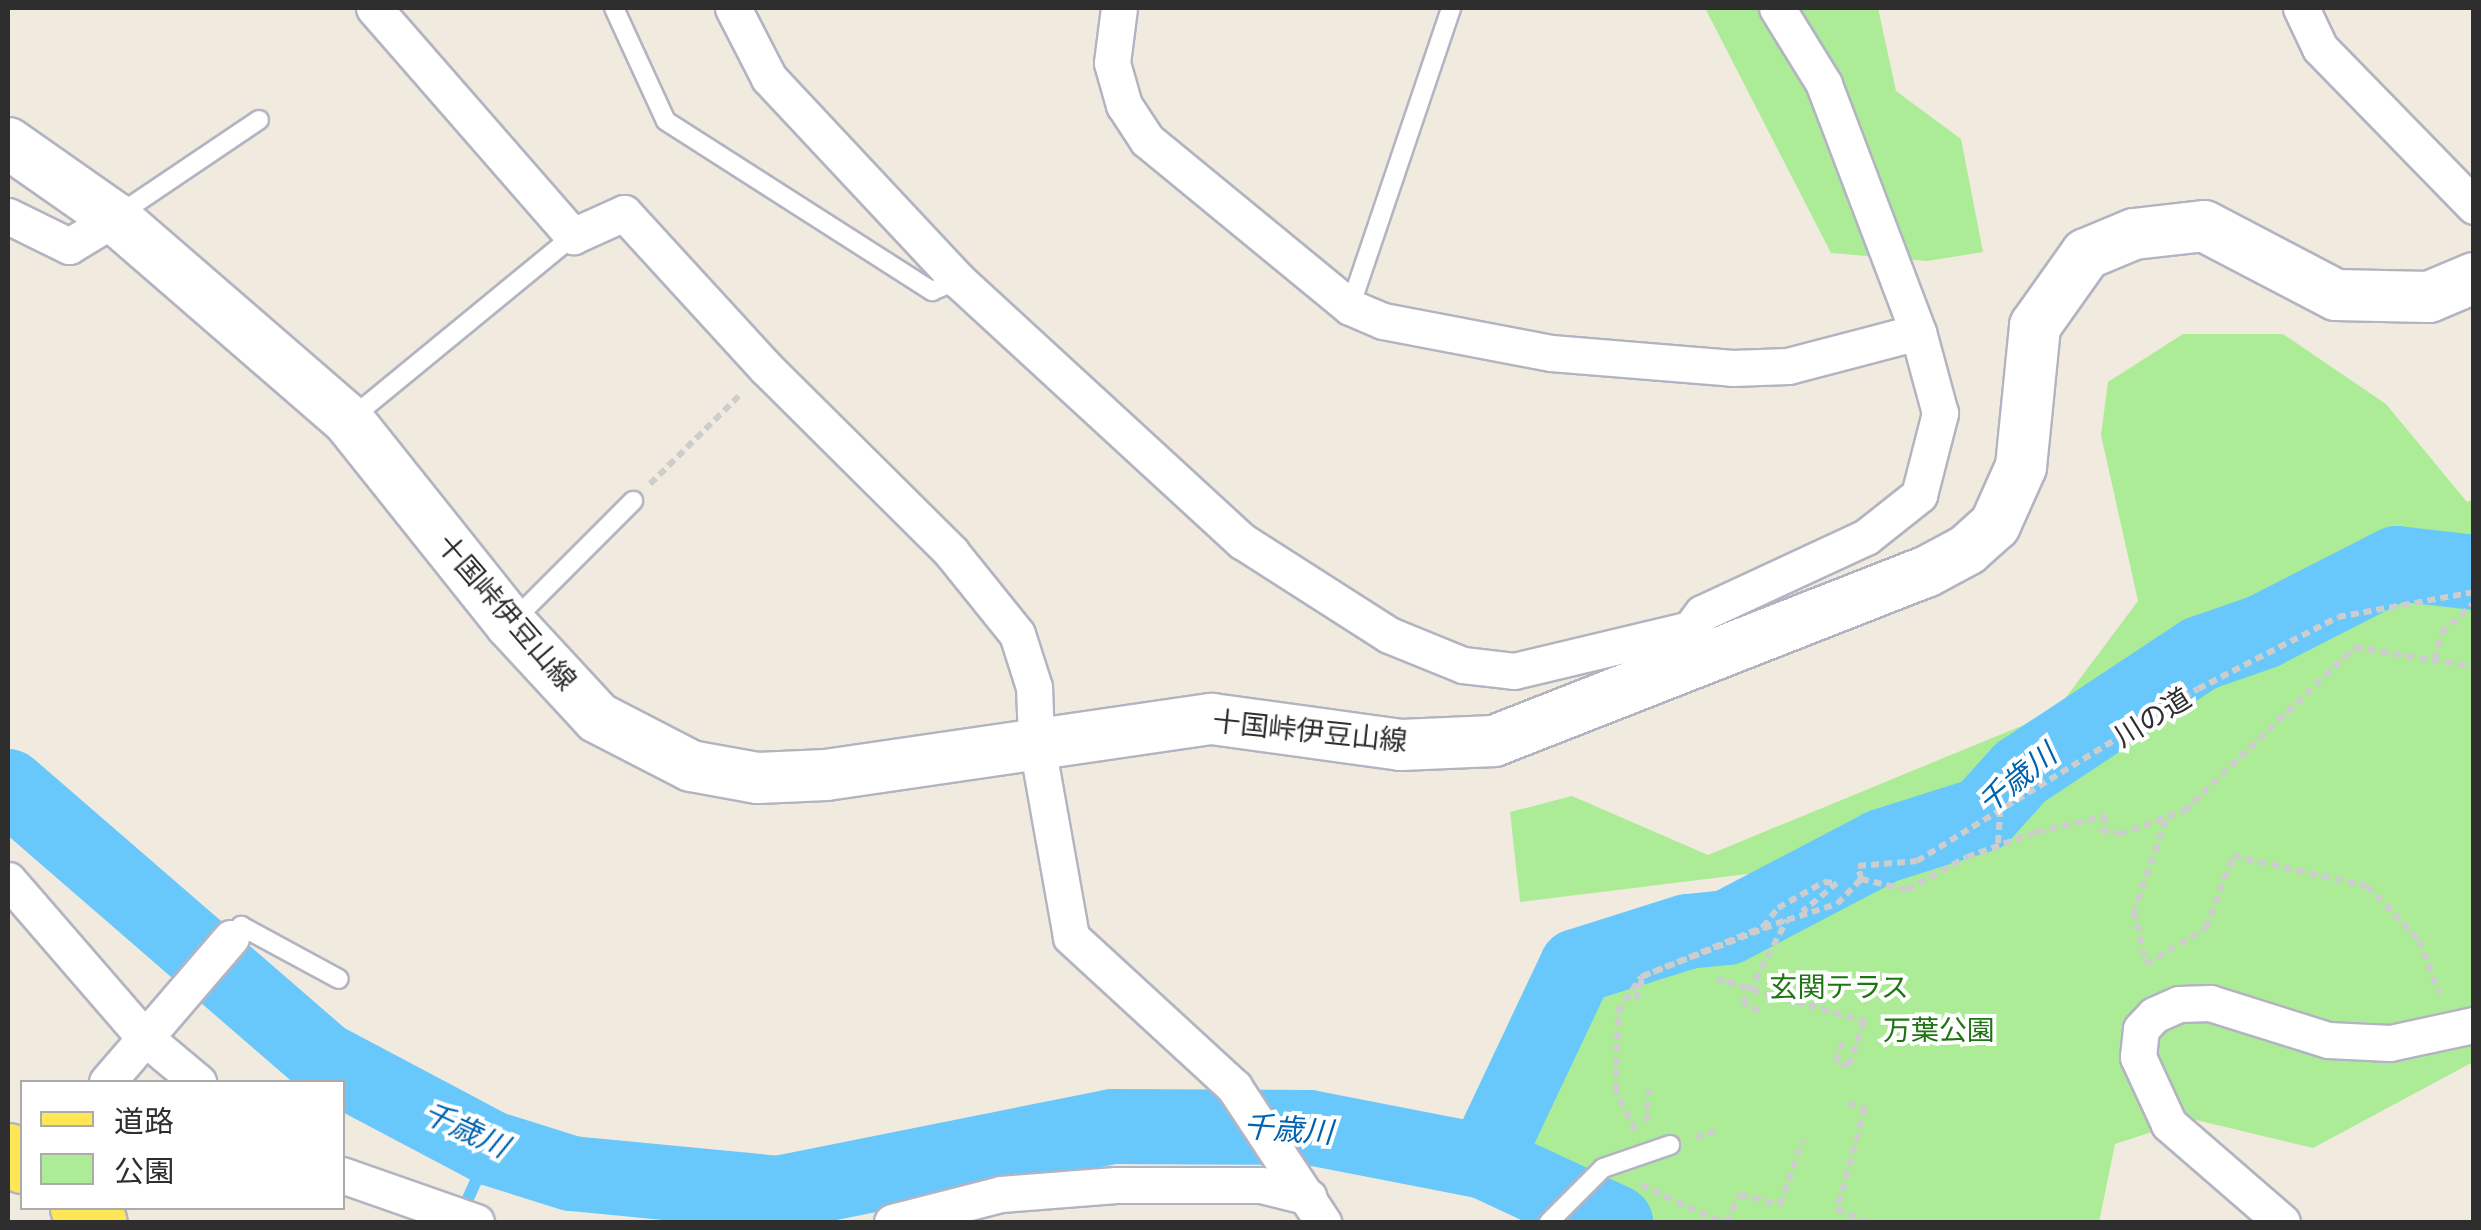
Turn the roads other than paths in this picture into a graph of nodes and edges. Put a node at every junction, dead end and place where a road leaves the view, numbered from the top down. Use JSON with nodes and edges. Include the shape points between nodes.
{"nodes":[{"id":1,"x":374,"y":8,"type":"edge"},
{"id":2,"x":614,"y":8,"type":"edge"},
{"id":3,"x":733,"y":8,"type":"edge"},
{"id":4,"x":1119,"y":8,"type":"edge"},
{"id":5,"x":1451,"y":8,"type":"edge"},
{"id":6,"x":1777,"y":8,"type":"edge"},
{"id":7,"x":2301,"y":8,"type":"edge"},
{"id":8,"x":259,"y":120,"type":"dead end"},
{"id":9,"x":8,"y":143,"type":"edge"},
{"id":10,"x":2474,"y":206,"type":"edge"},
{"id":11,"x":8,"y":216,"type":"edge"},
{"id":12,"x":115,"y":218,"type":"junction"},
{"id":13,"x":573,"y":236,"type":"junction"},
{"id":14,"x":2474,"y":278,"type":"edge"},
{"id":15,"x":958,"y":280,"type":"junction"},
{"id":16,"x":1350,"y":306,"type":"junction"},
{"id":17,"x":1918,"y":332,"type":"junction"},
{"id":18,"x":348,"y":420,"type":"junction"},
{"id":19,"x":633,"y":501,"type":"road end"},
{"id":20,"x":510,"y":624,"type":"junction"},
{"id":21,"x":1697,"y":641,"type":"junction"},
{"id":22,"x":1036,"y":740,"type":"junction"},
{"id":23,"x":8,"y":880,"type":"edge"},
{"id":24,"x":231,"y":938,"type":"joint"},
{"id":25,"x":339,"y":979,"type":"dead end"},
{"id":26,"x":2464,"y":1028,"type":"edge"},
{"id":27,"x":150,"y":1029,"type":"junction"},
{"id":28,"x":109,"y":1080,"type":"edge"},
{"id":29,"x":196,"y":1080,"type":"edge"},
{"id":30,"x":1670,"y":1146,"type":"dead end"},
{"id":31,"x":345,"y":1176,"type":"edge"},
{"id":32,"x":1307,"y":1199,"type":"edge"},
{"id":33,"x":476,"y":1222,"type":"edge"},
{"id":34,"x":892,"y":1222,"type":"edge"},
{"id":35,"x":1549,"y":1222,"type":"edge"},
{"id":36,"x":2282,"y":1222,"type":"edge"}],
"edges":[{"from":1,"to":13,"type":"street"},
{"from":2,"to":15,"type":"lane","via":[[666,122],[932,291]]},
{"from":3,"to":15,"type":"street","via":[[770,78]]},
{"from":4,"to":16,"type":"street","via":[[1112,63],[1124,105],[1147,140]]},
{"from":5,"to":16,"type":"lane"},
{"from":6,"to":17,"type":"street","via":[[1824,84]]},
{"from":7,"to":10,"type":"street","via":[[2320,48]]},
{"from":8,"to":12,"type":"lane"},
{"from":9,"to":12,"type":"main road","name":"十国峠伊豆山線"},
{"from":11,"to":12,"type":"street","via":[[69,246]]},
{"from":12,"to":18,"type":"main road","name":"十国峠伊豆山線"},
{"from":13,"to":18,"type":"lane"},
{"from":13,"to":22,"type":"street","via":[[624,213],[766,368],[952,552],[1017,634],[1034,686]]},
{"from":14,"to":21,"type":"main road","name":"十国峠伊豆山線","via":[[2429,298],[2336,296],[2204,226],[2134,234],[2086,254],[2035,326],[2021,467],[1995,525],[1926,572]]},
{"from":15,"to":21,"type":"street","via":[[1242,542],[1389,635],[1463,664],[1514,671]]},
{"from":16,"to":17,"type":"street","via":[[1383,322],[1551,353],[1732,368],[1788,366]]},
{"from":17,"to":21,"type":"street","via":[[1940,413],[1919,495],[1866,538],[1702,613]]},
{"from":18,"to":20,"type":"main road","name":"十国峠伊豆山線"},
{"from":19,"to":20,"type":"lane"},
{"from":20,"to":22,"type":"main road","name":"十国峠伊豆山線","via":[[598,718],[691,766],[758,778],[826,775]]},
{"from":21,"to":22,"type":"main road","name":"十国峠伊豆山線","via":[[1494,742],[1401,745],[1212,719]]},
{"from":22,"to":32,"type":"street","via":[[1071,937],[1234,1087]]},
{"from":23,"to":27,"type":"street"},
{"from":24,"to":25,"type":"lane","via":[[242,926]]},
{"from":24,"to":27,"type":"street"},
{"from":26,"to":36,"type":"street","via":[[2390,1043],[2328,1040],[2210,1003],[2179,1004],[2141,1029],[2138,1057],[2168,1124]]},
{"from":27,"to":28,"type":"street"},
{"from":27,"to":29,"type":"street"},
{"from":30,"to":35,"type":"lane","via":[[1603,1168]]},
{"from":31,"to":33,"type":"street"},
{"from":32,"to":34,"type":"street","via":[[1261,1185],[1116,1185],[1000,1194]]}]}
